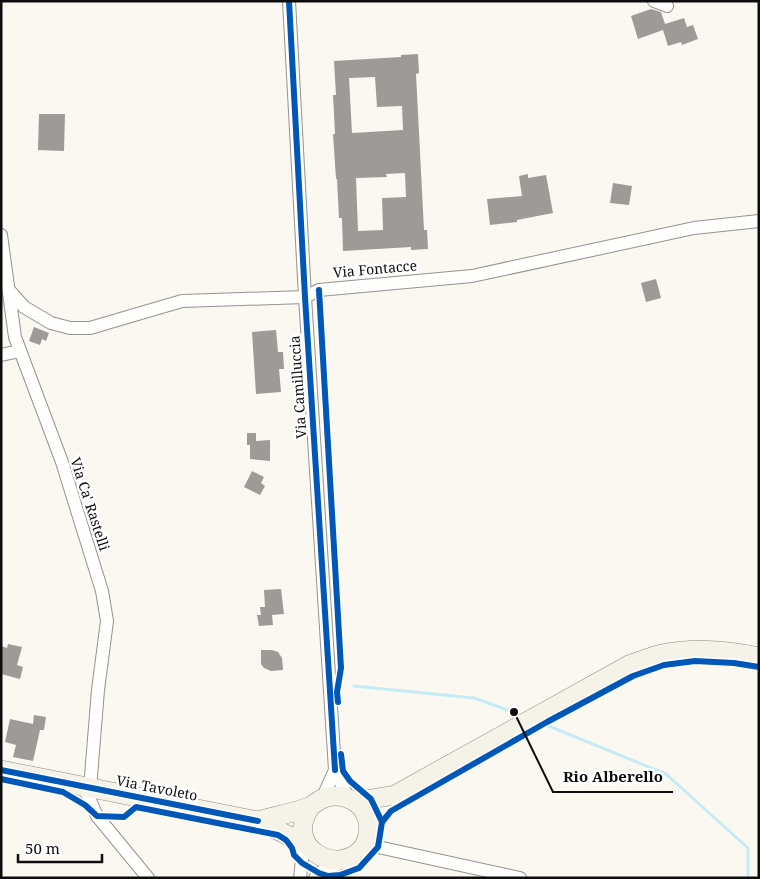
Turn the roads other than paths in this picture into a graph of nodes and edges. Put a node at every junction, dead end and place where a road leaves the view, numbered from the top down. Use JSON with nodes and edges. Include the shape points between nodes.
{"nodes":[{"id":1,"x":289,"y":1,"type":"edge"},
{"id":2,"x":654,"y":1,"type":"edge"},
{"id":3,"x":666,"y":6,"type":"dead end"},
{"id":4,"x":759,"y":220,"type":"edge"},
{"id":5,"x":1,"y":235,"type":"edge"},
{"id":6,"x":8,"y":290,"type":"junction"},
{"id":7,"x":305,"y":297,"type":"junction"},
{"id":8,"x":20,"y":351,"type":"junction"},
{"id":9,"x":1,"y":355,"type":"edge"},
{"id":10,"x":759,"y":657,"type":"edge"},
{"id":11,"x":1,"y":770,"type":"edge"},
{"id":12,"x":335,"y":770,"type":"junction"},
{"id":13,"x":87,"y":787,"type":"junction"},
{"id":14,"x":395,"y":795,"type":"junction"},
{"id":15,"x":317,"y":802,"type":"junction"},
{"id":16,"x":353,"y":802,"type":"junction"},
{"id":17,"x":258,"y":821,"type":"junction"},
{"id":18,"x":368,"y":836,"type":"junction"},
{"id":19,"x":304,"y":843,"type":"junction"},
{"id":20,"x":340,"y":863,"type":"junction"},
{"id":21,"x":148,"y":878,"type":"edge"},
{"id":22,"x":300,"y":878,"type":"edge"},
{"id":23,"x":315,"y":878,"type":"edge"},
{"id":24,"x":520,"y":878,"type":"edge"}],
"edges":[{"from":1,"to":7,"type":"street","name":"Via Camilluccia"},
{"from":2,"to":3,"type":"street"},
{"from":4,"to":7,"type":"street","name":"Via Fontacce","via":[[694,228],[472,276],[319,290]]},
{"from":5,"to":6,"type":"street","name":"Via Ca' Rastelli"},
{"from":6,"to":7,"type":"street","name":"Via Fontacce","via":[[24,307],[51,323],[70,328],[90,328],[182,301]]},
{"from":6,"to":8,"type":"street","name":"Via Ca' Rastelli"},
{"from":7,"to":12,"type":"street","name":"Via Camilluccia"},
{"from":8,"to":9,"type":"street"},
{"from":8,"to":13,"type":"street","name":"Via Ca' Rastelli","via":[[62,462],[102,591],[107,621]]},
{"from":10,"to":14,"type":"main road","via":[[715,650],[662,654],[629,665]]},
{"from":11,"to":13,"type":"main road","name":"Via Tavoleto"},
{"from":12,"to":15,"type":"street","name":"Via Camilluccia"},
{"from":12,"to":16,"type":"street","name":"Via Camilluccia"},
{"from":13,"to":17,"type":"main road","name":"Via Tavoleto"},
{"from":13,"to":21,"type":"street","via":[[97,816]]},
{"from":14,"to":16,"type":"main road"},
{"from":14,"to":18,"type":"main road"},
{"from":15,"to":16,"type":"main road","via":[[330,796]]},
{"from":15,"to":17,"type":"main road","name":"Via Tavoleto"},
{"from":15,"to":19,"type":"main road","via":[[302,824]]},
{"from":16,"to":18,"type":"main road","via":[[364,812]]},
{"from":17,"to":19,"type":"main road","name":"Via Tavoleto"},
{"from":18,"to":20,"type":"main road","via":[[361,852]]},
{"from":18,"to":24,"type":"street","via":[[378,847]]},
{"from":19,"to":20,"type":"main road","via":[[318,858]]},
{"from":19,"to":22,"type":"street"},
{"from":20,"to":23,"type":"street"}]}
